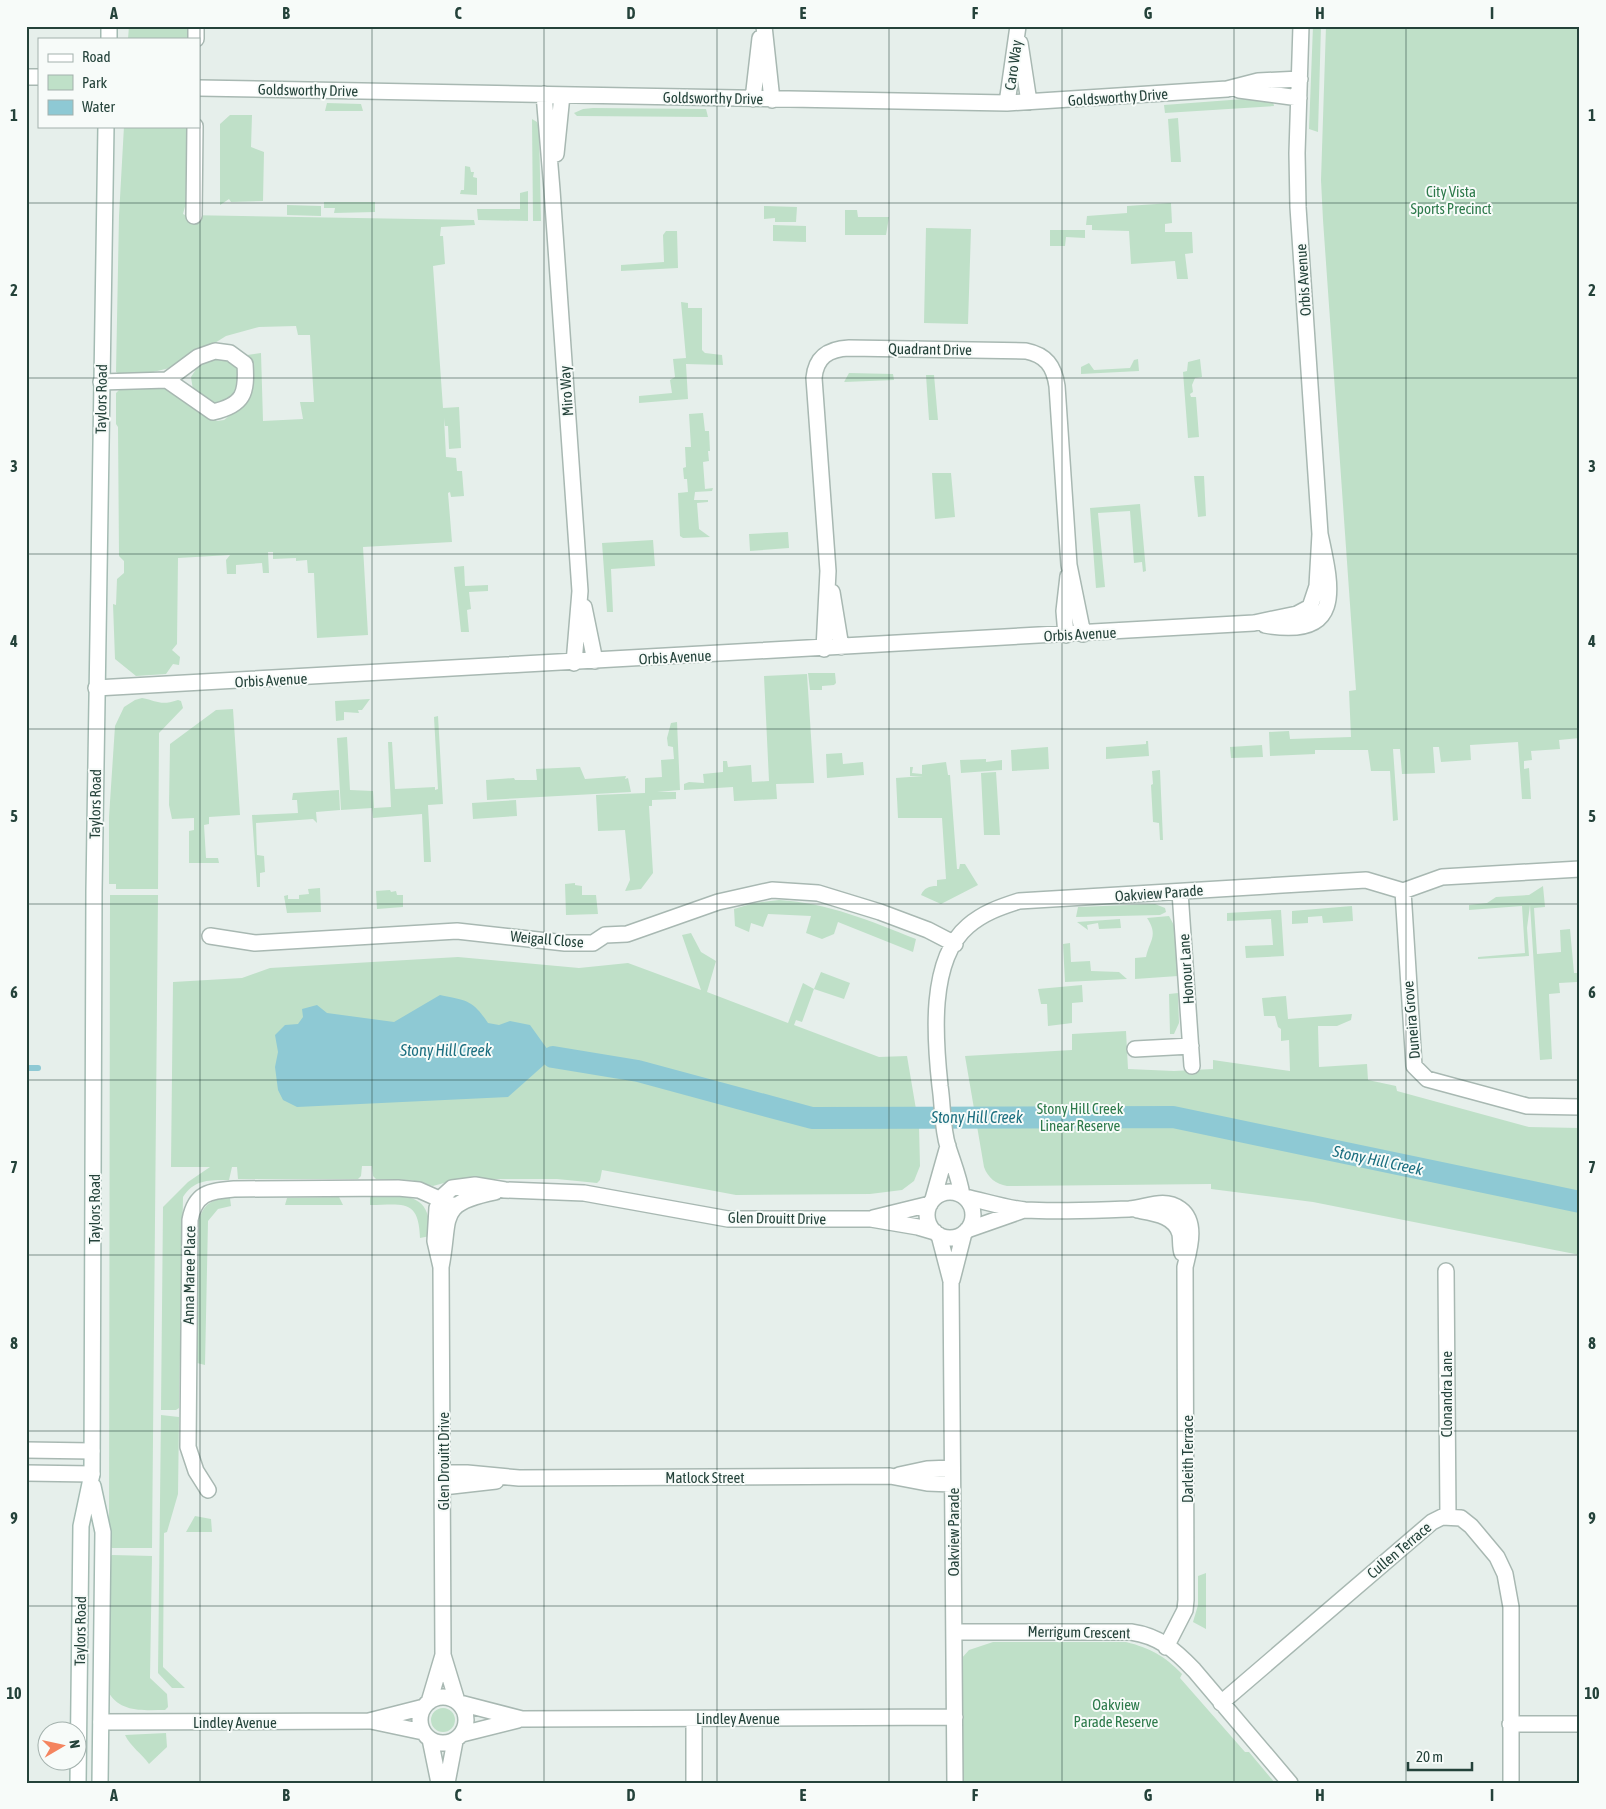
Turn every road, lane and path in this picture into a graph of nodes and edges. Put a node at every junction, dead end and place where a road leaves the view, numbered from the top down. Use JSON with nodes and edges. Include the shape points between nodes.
{"nodes":[{"id":1,"x":763,"y":26,"type":"edge"},
{"id":2,"x":1301,"y":26,"type":"edge"},
{"id":3,"x":1018,"y":27,"type":"edge"},
{"id":4,"x":1300,"y":79,"type":"junction"},
{"id":5,"x":200,"y":88,"type":"edge"},
{"id":6,"x":1227,"y":89,"type":"junction"},
{"id":7,"x":544,"y":94,"type":"junction"},
{"id":8,"x":562,"y":95,"type":"junction"},
{"id":9,"x":1300,"y":98,"type":"junction"},
{"id":10,"x":753,"y":99,"type":"junction"},
{"id":11,"x":772,"y":100,"type":"junction"},
{"id":12,"x":1029,"y":102,"type":"junction"},
{"id":13,"x":1008,"y":103,"type":"junction"},
{"id":14,"x":106,"y":128,"type":"edge"},
{"id":15,"x":195,"y":128,"type":"edge"},
{"id":16,"x":552,"y":190,"type":"junction"},
{"id":17,"x":194,"y":216,"type":"dead end"},
{"id":18,"x":167,"y":380,"type":"junction"},
{"id":19,"x":101,"y":382,"type":"junction"},
{"id":20,"x":1069,"y":564,"type":"junction"},
{"id":21,"x":828,"y":571,"type":"junction"},
{"id":22,"x":580,"y":591,"type":"junction"},
{"id":23,"x":1083,"y":634,"type":"junction"},
{"id":24,"x":1066,"y":635,"type":"junction"},
{"id":25,"x":841,"y":647,"type":"junction"},
{"id":26,"x":824,"y":649,"type":"junction"},
{"id":27,"x":595,"y":662,"type":"junction"},
{"id":28,"x":574,"y":663,"type":"junction"},
{"id":29,"x":96,"y":688,"type":"junction"},
{"id":30,"x":1580,"y":870,"type":"edge"},
{"id":31,"x":1403,"y":891,"type":"junction"},
{"id":32,"x":1180,"y":892,"type":"junction"},
{"id":33,"x":210,"y":936,"type":"dead end"},
{"id":34,"x":955,"y":944,"type":"junction"},
{"id":35,"x":1191,"y":1046,"type":"junction"},
{"id":36,"x":1135,"y":1049,"type":"dead end"},
{"id":37,"x":1192,"y":1066,"type":"dead end"},
{"id":38,"x":1580,"y":1107,"type":"edge"},
{"id":39,"x":948,"y":1146,"type":"junction"},
{"id":40,"x":505,"y":1190,"type":"junction"},
{"id":41,"x":963,"y":1196,"type":"junction"},
{"id":42,"x":441,"y":1198,"type":"junction"},
{"id":43,"x":931,"y":1202,"type":"junction"},
{"id":44,"x":455,"y":1206,"type":"junction"},
{"id":45,"x":1024,"y":1210,"type":"junction"},
{"id":46,"x":871,"y":1219,"type":"junction"},
{"id":47,"x":965,"y":1232,"type":"junction"},
{"id":48,"x":937,"y":1234,"type":"junction"},
{"id":49,"x":441,"y":1267,"type":"junction"},
{"id":50,"x":1446,"y":1271,"type":"dead end"},
{"id":51,"x":951,"y":1281,"type":"junction"},
{"id":52,"x":26,"y":1450,"type":"edge"},
{"id":53,"x":92,"y":1451,"type":"junction"},
{"id":54,"x":952,"y":1468,"type":"junction"},
{"id":55,"x":26,"y":1473,"type":"edge"},
{"id":56,"x":890,"y":1476,"type":"junction"},
{"id":57,"x":92,"y":1478,"type":"junction"},
{"id":58,"x":443,"y":1480,"type":"junction"},
{"id":59,"x":952,"y":1484,"type":"junction"},
{"id":60,"x":208,"y":1490,"type":"dead end"},
{"id":61,"x":1448,"y":1516,"type":"junction"},
{"id":62,"x":954,"y":1632,"type":"junction"},
{"id":63,"x":1166,"y":1647,"type":"junction"},
{"id":64,"x":444,"y":1655,"type":"junction"},
{"id":65,"x":459,"y":1702,"type":"junction"},
{"id":66,"x":1221,"y":1703,"type":"junction"},
{"id":67,"x":426,"y":1704,"type":"junction"},
{"id":68,"x":955,"y":1717,"type":"junction"},
{"id":69,"x":694,"y":1718,"type":"junction"},
{"id":70,"x":522,"y":1719,"type":"junction"},
{"id":71,"x":79,"y":1721,"type":"junction"},
{"id":72,"x":370,"y":1721,"type":"junction"},
{"id":73,"x":101,"y":1722,"type":"junction"},
{"id":74,"x":1510,"y":1724,"type":"junction"},
{"id":75,"x":1580,"y":1724,"type":"edge"},
{"id":76,"x":427,"y":1736,"type":"junction"},
{"id":77,"x":458,"y":1738,"type":"junction"},
{"id":78,"x":78,"y":1783,"type":"edge"},
{"id":79,"x":100,"y":1783,"type":"edge"},
{"id":80,"x":439,"y":1783,"type":"edge"},
{"id":81,"x":447,"y":1783,"type":"edge"},
{"id":82,"x":694,"y":1783,"type":"edge"},
{"id":83,"x":955,"y":1783,"type":"edge"},
{"id":84,"x":1290,"y":1783,"type":"edge"},
{"id":85,"x":1510,"y":1783,"type":"edge"}],
"edges":[{"from":1,"to":10,"type":"street"},
{"from":1,"to":11,"type":"street"},
{"from":2,"to":4,"type":"street","name":"Orbis Avenue"},
{"from":3,"to":12,"type":"street","name":"Caro Way"},
{"from":3,"to":13,"type":"street","name":"Caro Way"},
{"from":4,"to":6,"type":"street","name":"Goldsworthy Drive","via":[[1258,81]]},
{"from":4,"to":9,"type":"street","name":"Orbis Avenue"},
{"from":5,"to":7,"type":"street","name":"Goldsworthy Drive"},
{"from":6,"to":9,"type":"street","name":"Goldsworthy Drive"},
{"from":6,"to":12,"type":"street","name":"Goldsworthy Drive"},
{"from":7,"to":8,"type":"street","name":"Goldsworthy Drive"},
{"from":7,"to":16,"type":"street","name":"Miro Way"},
{"from":8,"to":10,"type":"street","name":"Goldsworthy Drive"},
{"from":8,"to":16,"type":"street","name":"Miro Way"},
{"from":9,"to":23,"type":"street","name":"Orbis Avenue","via":[[1298,207],[1320,534],[1328,571],[1329,593],[1325,613],[1314,623],[1303,626],[1279,628],[1254,624]]},
{"from":10,"to":11,"type":"street","name":"Goldsworthy Drive"},
{"from":11,"to":13,"type":"street","name":"Goldsworthy Drive"},
{"from":12,"to":13,"type":"street","name":"Goldsworthy Drive"},
{"from":14,"to":19,"type":"street","name":"Taylors Road"},
{"from":15,"to":17,"type":"street"},
{"from":16,"to":22,"type":"street","name":"Miro Way"},
{"from":18,"to":18,"type":"street","via":[[198,357],[215,351],[230,353],[245,364],[245,394],[238,403],[213,412]]},
{"from":18,"to":19,"type":"street"},
{"from":19,"to":29,"type":"street","name":"Taylors Road"},
{"from":20,"to":21,"type":"street","name":"Quadrant Drive","via":[[1057,386],[1054,370],[1047,359],[1026,350],[849,348],[829,351],[819,360],[815,370]]},
{"from":20,"to":23,"type":"street","name":"Quadrant Drive"},
{"from":20,"to":24,"type":"street","name":"Quadrant Drive","via":[[1064,611]]},
{"from":21,"to":25,"type":"street","name":"Quadrant Drive"},
{"from":21,"to":26,"type":"street","name":"Quadrant Drive"},
{"from":22,"to":27,"type":"street","name":"Miro Way"},
{"from":22,"to":28,"type":"street","name":"Miro Way"},
{"from":23,"to":24,"type":"street","name":"Orbis Avenue"},
{"from":24,"to":25,"type":"street","name":"Orbis Avenue"},
{"from":25,"to":26,"type":"street","name":"Orbis Avenue"},
{"from":26,"to":27,"type":"street","name":"Orbis Avenue"},
{"from":27,"to":28,"type":"street","name":"Orbis Avenue"},
{"from":28,"to":29,"type":"street","name":"Orbis Avenue"},
{"from":29,"to":53,"type":"street","name":"Taylors Road"},
{"from":30,"to":31,"type":"street","via":[[1442,877]]},
{"from":31,"to":32,"type":"street","name":"Oakview Parade","via":[[1366,880]]},
{"from":31,"to":38,"type":"street","name":"Duneira Grove","via":[[1414,1066],[1427,1079],[1527,1106]]},
{"from":32,"to":34,"type":"street","name":"Oakview Parade","via":[[1019,902],[984,915],[966,927]]},
{"from":32,"to":35,"type":"street","name":"Honour Lane"},
{"from":33,"to":34,"type":"street","name":"Weigall Close","via":[[255,943],[457,931],[565,943],[593,942],[604,935],[627,934],[718,902],[772,890],[818,893],[889,915]]},
{"from":34,"to":39,"type":"street","name":"Oakview Parade","via":[[939,981],[935,1037]]},
{"from":35,"to":36,"type":"street"},
{"from":35,"to":37,"type":"street","name":"Honour Lane"},
{"from":39,"to":41,"type":"street","name":"Oakview Parade"},
{"from":39,"to":43,"type":"street","name":"Oakview Parade"},
{"from":40,"to":42,"type":"street","name":"Glen Drouitt Drive","via":[[463,1186],[452,1188]]},
{"from":40,"to":44,"type":"street","name":"Glen Drouitt Drive","via":[[469,1197]]},
{"from":40,"to":46,"type":"street","name":"Glen Drouitt Drive","via":[[584,1193],[728,1219]]},
{"from":41,"to":43,"type":"street","via":[[946,1192]]},
{"from":41,"to":45,"type":"street","name":"Darleith Terrace"},
{"from":41,"to":47,"type":"street","via":[[973,1210]]},
{"from":42,"to":44,"type":"street","name":"Anna Maree Place"},
{"from":42,"to":49,"type":"street","name":"Glen Drouitt Drive","via":[[437,1208],[435,1241]]},
{"from":42,"to":60,"type":"street","name":"Anna Maree Place","via":[[410,1188],[310,1188],[216,1190],[197,1200],[190,1220],[188,1447]]},
{"from":43,"to":46,"type":"street","name":"Glen Drouitt Drive"},
{"from":43,"to":48,"type":"street","via":[[927,1219]]},
{"from":44,"to":49,"type":"street","name":"Glen Drouitt Drive","via":[[450,1212]]},
{"from":45,"to":47,"type":"street","name":"Darleith Terrace"},
{"from":45,"to":63,"type":"street","name":"Darleith Terrace","via":[[1132,1208],[1162,1215],[1178,1227],[1185,1267],[1186,1600],[1185,1610]]},
{"from":46,"to":48,"type":"street","name":"Glen Drouitt Drive","via":[[918,1227]]},
{"from":47,"to":48,"type":"street","via":[[952,1238]]},
{"from":47,"to":51,"type":"street","name":"Oakview Parade"},
{"from":48,"to":51,"type":"street","name":"Oakview Parade"},
{"from":49,"to":58,"type":"street","name":"Glen Drouitt Drive"},
{"from":50,"to":61,"type":"street","name":"Clonandra Lane"},
{"from":51,"to":54,"type":"street","name":"Oakview Parade"},
{"from":52,"to":53,"type":"street"},
{"from":53,"to":57,"type":"street","name":"Taylors Road"},
{"from":54,"to":56,"type":"street","name":"Matlock Street"},
{"from":54,"to":59,"type":"street","name":"Oakview Parade"},
{"from":55,"to":57,"type":"street"},
{"from":56,"to":58,"type":"street","name":"Matlock Street"},
{"from":56,"to":59,"type":"street","name":"Matlock Street"},
{"from":57,"to":71,"type":"street","name":"Taylors Road","via":[[81,1526]]},
{"from":57,"to":73,"type":"street","name":"Taylors Road","via":[[103,1532]]},
{"from":58,"to":64,"type":"street","name":"Glen Drouitt Drive"},
{"from":59,"to":62,"type":"street","name":"Oakview Parade"},
{"from":61,"to":66,"type":"street","name":"Cullen Terrace","via":[[1432,1522]]},
{"from":61,"to":74,"type":"street","name":"Cullen Terrace","via":[[1461,1518],[1471,1526],[1497,1557],[1505,1574],[1511,1607]]},
{"from":62,"to":63,"type":"street","name":"Merrigum Crescent","via":[[1131,1632],[1158,1638]]},
{"from":62,"to":68,"type":"street","name":"Oakview Parade"},
{"from":63,"to":66,"type":"street","name":"Merrigum Crescent","via":[[1178,1653]]},
{"from":64,"to":65,"type":"street","name":"Glen Drouitt Drive"},
{"from":64,"to":67,"type":"street","name":"Glen Drouitt Drive"},
{"from":65,"to":67,"type":"street","via":[[443,1696]]},
{"from":65,"to":70,"type":"street","name":"Lindley Avenue"},
{"from":65,"to":77,"type":"street","via":[[466,1715],[465,1728]]},
{"from":66,"to":84,"type":"street","name":"Merrigum Crescent"},
{"from":67,"to":72,"type":"street","name":"Lindley Avenue"},
{"from":67,"to":76,"type":"street","via":[[420,1720]]},
{"from":68,"to":69,"type":"street","name":"Lindley Avenue"},
{"from":68,"to":83,"type":"street","name":"Oakview Parade"},
{"from":69,"to":70,"type":"street","name":"Lindley Avenue"},
{"from":69,"to":82,"type":"street"},
{"from":70,"to":77,"type":"street","name":"Lindley Avenue"},
{"from":71,"to":73,"type":"street","name":"Lindley Avenue"},
{"from":71,"to":78,"type":"street","name":"Taylors Road"},
{"from":72,"to":73,"type":"street","name":"Lindley Avenue"},
{"from":72,"to":76,"type":"street","name":"Lindley Avenue"},
{"from":73,"to":79,"type":"street","name":"Taylors Road"},
{"from":74,"to":75,"type":"street"},
{"from":74,"to":85,"type":"street","name":"Cullen Terrace"},
{"from":76,"to":77,"type":"street","via":[[442,1744]]},
{"from":76,"to":80,"type":"street"},
{"from":77,"to":81,"type":"street"}]}
